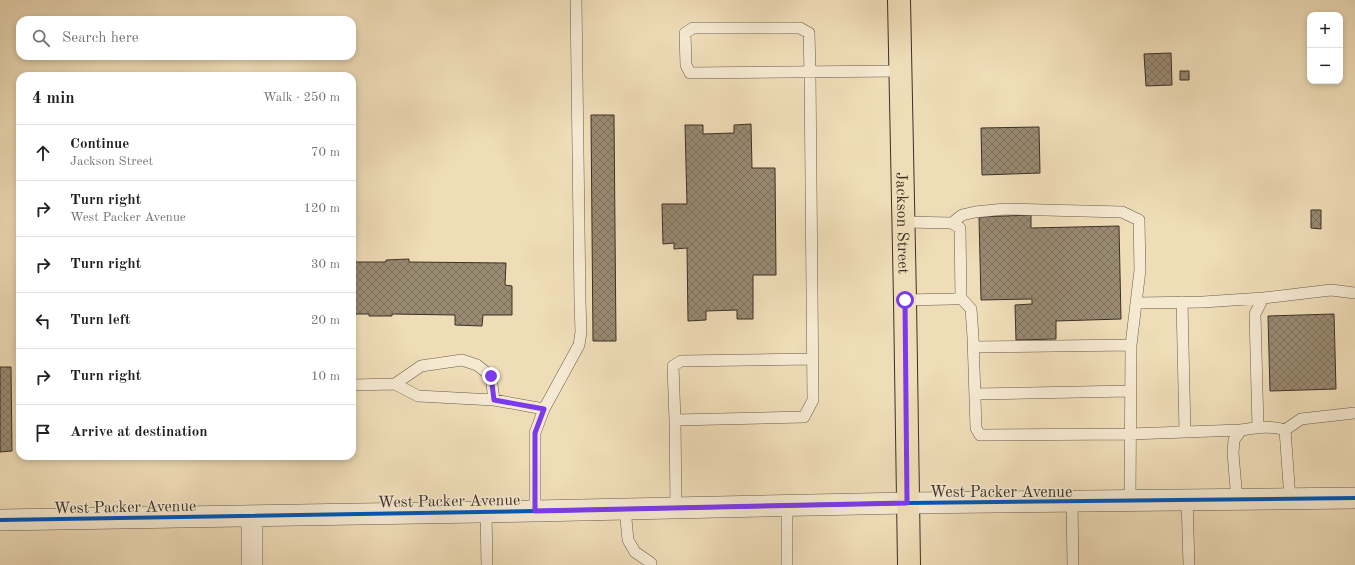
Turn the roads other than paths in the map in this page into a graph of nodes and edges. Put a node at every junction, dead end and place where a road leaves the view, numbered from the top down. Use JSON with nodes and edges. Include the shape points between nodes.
{"nodes":[{"id":1,"x":576,"y":0,"type":"edge"},
{"id":2,"x":899,"y":0,"type":"edge"},
{"id":3,"x":901,"y":70,"type":"junction"},
{"id":4,"x":810,"y":72,"type":"junction"},
{"id":5,"x":904,"y":222,"type":"junction"},
{"id":6,"x":956,"y":225,"type":"junction"},
{"id":7,"x":1355,"y":293,"type":"edge"},
{"id":8,"x":961,"y":298,"type":"junction"},
{"id":9,"x":1263,"y":298,"type":"junction"},
{"id":10,"x":905,"y":300,"type":"junction"},
{"id":11,"x":1182,"y":302,"type":"junction"},
{"id":12,"x":1136,"y":303,"type":"junction"},
{"id":13,"x":1131,"y":344,"type":"junction"},
{"id":14,"x":974,"y":347,"type":"junction"},
{"id":15,"x":813,"y":359,"type":"junction"},
{"id":16,"x":396,"y":384,"type":"junction"},
{"id":17,"x":356,"y":385,"type":"edge"},
{"id":18,"x":1130,"y":391,"type":"junction"},
{"id":19,"x":975,"y":394,"type":"junction"},
{"id":20,"x":494,"y":400,"type":"junction"},
{"id":21,"x":544,"y":409,"type":"junction"},
{"id":22,"x":1355,"y":413,"type":"edge"},
{"id":23,"x":675,"y":420,"type":"junction"},
{"id":24,"x":1258,"y":428,"type":"junction"},
{"id":25,"x":1241,"y":430,"type":"junction"},
{"id":26,"x":1285,"y":430,"type":"junction"},
{"id":27,"x":1185,"y":432,"type":"junction"},
{"id":28,"x":1130,"y":434,"type":"junction"},
{"id":29,"x":1355,"y":498,"type":"edge"},
{"id":30,"x":1290,"y":499,"type":"junction"},
{"id":31,"x":1187,"y":500,"type":"junction"},
{"id":32,"x":1237,"y":500,"type":"junction"},
{"id":33,"x":1130,"y":501,"type":"junction"},
{"id":34,"x":1072,"y":502,"type":"junction"},
{"id":35,"x":907,"y":503,"type":"junction"},
{"id":36,"x":787,"y":506,"type":"junction"},
{"id":37,"x":676,"y":508,"type":"junction"},
{"id":38,"x":625,"y":509,"type":"junction"},
{"id":39,"x":486,"y":511,"type":"junction"},
{"id":40,"x":535,"y":511,"type":"junction"},
{"id":41,"x":252,"y":516,"type":"junction"},
{"id":42,"x":0,"y":520,"type":"edge"},
{"id":43,"x":252,"y":565,"type":"edge"},
{"id":44,"x":486,"y":565,"type":"edge"},
{"id":45,"x":652,"y":565,"type":"edge"},
{"id":46,"x":787,"y":565,"type":"edge"},
{"id":47,"x":909,"y":565,"type":"edge"},
{"id":48,"x":1073,"y":565,"type":"edge"},
{"id":49,"x":1189,"y":565,"type":"edge"}],
"edges":[{"from":1,"to":21,"type":"lane","via":[[581,332],[579,345]]},
{"from":2,"to":3,"type":"main road","name":"Jackson Street"},
{"from":3,"to":4,"type":"lane"},
{"from":3,"to":5,"type":"main road","name":"Jackson Street"},
{"from":4,"to":4,"type":"lane","via":[[690,72],[686,64],[686,33],[693,28],[800,28],[809,33]]},
{"from":4,"to":15,"type":"lane"},
{"from":5,"to":6,"type":"lane"},
{"from":5,"to":10,"type":"main road","name":"Jackson Street"},
{"from":6,"to":8,"type":"lane"},
{"from":6,"to":12,"type":"lane","via":[[962,215],[1005,209],[1122,212],[1139,220],[1140,270]]},
{"from":7,"to":9,"type":"lane","via":[[1331,290]]},
{"from":8,"to":10,"type":"lane"},
{"from":8,"to":14,"type":"lane","via":[[971,309]]},
{"from":9,"to":11,"type":"lane"},
{"from":9,"to":24,"type":"lane","via":[[1256,314]]},
{"from":10,"to":35,"type":"main road","name":"Jackson Street"},
{"from":11,"to":12,"type":"lane"},
{"from":11,"to":27,"type":"lane"},
{"from":12,"to":13,"type":"lane"},
{"from":13,"to":14,"type":"lane"},
{"from":13,"to":18,"type":"lane"},
{"from":14,"to":19,"type":"lane"},
{"from":15,"to":23,"type":"lane","via":[[813,400],[804,417]]},
{"from":15,"to":23,"type":"lane","via":[[681,361],[673,366]]},
{"from":16,"to":17,"type":"lane"},
{"from":16,"to":20,"type":"lane","via":[[418,396]]},
{"from":16,"to":20,"type":"lane","via":[[421,366],[462,360],[477,365],[491,376]]},
{"from":18,"to":19,"type":"lane"},
{"from":18,"to":28,"type":"lane"},
{"from":19,"to":28,"type":"lane","via":[[976,428],[980,435]]},
{"from":20,"to":21,"type":"lane"},
{"from":21,"to":40,"type":"lane","via":[[535,433]]},
{"from":22,"to":26,"type":"lane","via":[[1301,419]]},
{"from":23,"to":37,"type":"lane"},
{"from":24,"to":25,"type":"lane"},
{"from":24,"to":26,"type":"lane"},
{"from":25,"to":27,"type":"lane"},
{"from":25,"to":32,"type":"lane","via":[[1234,440],[1233,453]]},
{"from":26,"to":30,"type":"lane"},
{"from":27,"to":28,"type":"lane"},
{"from":28,"to":33,"type":"lane"},
{"from":29,"to":30,"type":"street","name":"West Packer Avenue"},
{"from":30,"to":32,"type":"street","name":"West Packer Avenue"},
{"from":31,"to":32,"type":"street","name":"West Packer Avenue"},
{"from":31,"to":33,"type":"street","name":"West Packer Avenue"},
{"from":31,"to":49,"type":"lane"},
{"from":33,"to":34,"type":"street","name":"West Packer Avenue"},
{"from":34,"to":35,"type":"street","name":"West Packer Avenue"},
{"from":34,"to":48,"type":"lane"},
{"from":35,"to":36,"type":"street","name":"West Packer Avenue"},
{"from":35,"to":47,"type":"main road","name":"Jackson Street"},
{"from":36,"to":37,"type":"street","name":"West Packer Avenue"},
{"from":36,"to":46,"type":"lane"},
{"from":37,"to":38,"type":"street","name":"West Packer Avenue"},
{"from":38,"to":40,"type":"street","name":"West Packer Avenue"},
{"from":38,"to":45,"type":"lane","via":[[628,540],[635,552]]},
{"from":39,"to":40,"type":"street","name":"West Packer Avenue"},
{"from":39,"to":41,"type":"street","name":"West Packer Avenue"},
{"from":39,"to":44,"type":"lane"},
{"from":41,"to":42,"type":"street","name":"West Packer Avenue"},
{"from":41,"to":43,"type":"street"}]}
